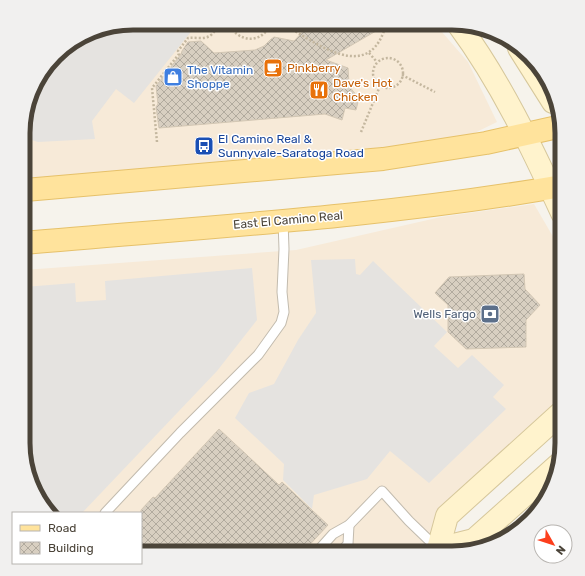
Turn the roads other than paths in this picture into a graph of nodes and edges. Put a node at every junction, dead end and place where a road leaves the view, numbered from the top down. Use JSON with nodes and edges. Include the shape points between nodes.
{"nodes":[{"id":1,"x":463,"y":31,"type":"edge"},
{"id":2,"x":530,"y":66,"type":"edge"},
{"id":3,"x":543,"y":87,"type":"edge"},
{"id":4,"x":555,"y":128,"type":"edge"},
{"id":5,"x":524,"y":135,"type":"junction"},
{"id":6,"x":555,"y":185,"type":"edge"},
{"id":7,"x":555,"y":187,"type":"edge"},
{"id":8,"x":30,"y":190,"type":"edge"},
{"id":9,"x":284,"y":221,"type":"junction"},
{"id":10,"x":30,"y":242,"type":"edge"},
{"id":11,"x":555,"y":418,"type":"edge"},
{"id":12,"x":551,"y":471,"type":"edge"},
{"id":13,"x":106,"y":512,"type":"edge"},
{"id":14,"x":349,"y":525,"type":"junction"},
{"id":15,"x":322,"y":546,"type":"edge"},
{"id":16,"x":346,"y":546,"type":"edge"},
{"id":17,"x":432,"y":546,"type":"edge"},
{"id":18,"x":438,"y":546,"type":"edge"},
{"id":19,"x":453,"y":546,"type":"edge"}],
"edges":[{"from":1,"to":5,"type":"main road","via":[[488,68]]},
{"from":2,"to":3,"type":"main road"},
{"from":4,"to":5,"type":"main road"},
{"from":5,"to":6,"type":"main road"},
{"from":5,"to":8,"type":"main road","via":[[383,158]]},
{"from":7,"to":9,"type":"main road","name":"East El Camino Real","via":[[357,214]]},
{"from":9,"to":10,"type":"main road","name":"East El Camino Real"},
{"from":9,"to":13,"type":"lane","via":[[284,312],[281,324],[258,355],[180,432]]},
{"from":11,"to":18,"type":"main road","via":[[448,516]]},
{"from":12,"to":19,"type":"main road","via":[[474,540]]},
{"from":14,"to":15,"type":"lane","via":[[333,534]]},
{"from":14,"to":16,"type":"lane"},
{"from":14,"to":17,"type":"lane","via":[[382,491]]}]}
